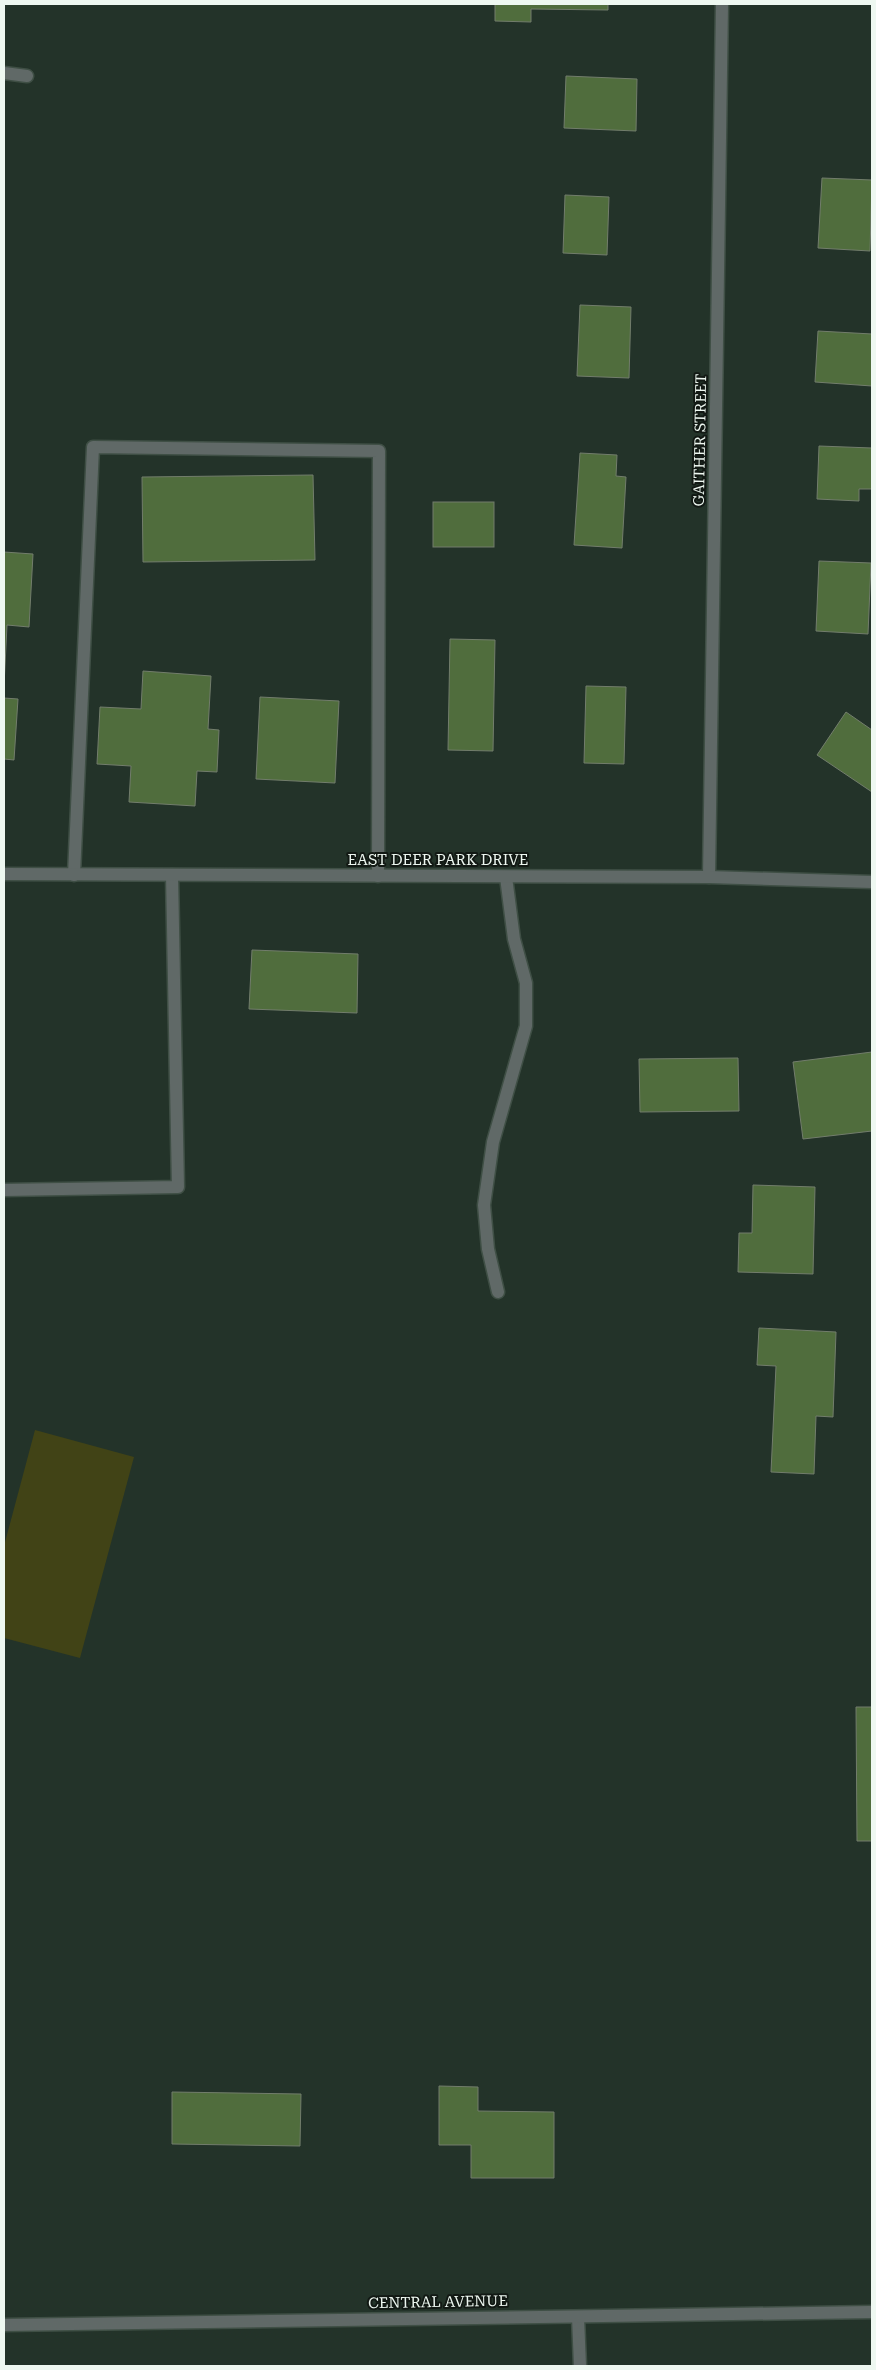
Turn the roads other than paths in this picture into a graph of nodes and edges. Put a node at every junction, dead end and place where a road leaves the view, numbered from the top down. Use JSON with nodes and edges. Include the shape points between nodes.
{"nodes":[{"id":1,"x":722,"y":4,"type":"edge"},
{"id":2,"x":4,"y":73,"type":"edge"},
{"id":3,"x":27,"y":76,"type":"dead end"},
{"id":4,"x":4,"y":874,"type":"edge"},
{"id":5,"x":74,"y":874,"type":"junction"},
{"id":6,"x":172,"y":875,"type":"junction"},
{"id":7,"x":378,"y":876,"type":"junction"},
{"id":8,"x":506,"y":876,"type":"junction"},
{"id":9,"x":709,"y":877,"type":"junction"},
{"id":10,"x":872,"y":882,"type":"edge"},
{"id":11,"x":4,"y":1190,"type":"edge"},
{"id":12,"x":498,"y":1292,"type":"dead end"},
{"id":13,"x":872,"y":2312,"type":"edge"},
{"id":14,"x":578,"y":2317,"type":"junction"},
{"id":15,"x":4,"y":2325,"type":"edge"},
{"id":16,"x":580,"y":2366,"type":"edge"}],
"edges":[{"from":1,"to":9,"type":"street","name":"GAITHER STREET"},
{"from":2,"to":3,"type":"street"},
{"from":4,"to":5,"type":"street","name":"EAST DEER PARK DRIVE"},
{"from":5,"to":6,"type":"street","name":"EAST DEER PARK DRIVE"},
{"from":5,"to":7,"type":"street","via":[[93,447],[379,451]]},
{"from":6,"to":7,"type":"street","name":"EAST DEER PARK DRIVE"},
{"from":6,"to":11,"type":"street","via":[[178,1187]]},
{"from":7,"to":8,"type":"street","name":"EAST DEER PARK DRIVE"},
{"from":8,"to":9,"type":"street","name":"EAST DEER PARK DRIVE"},
{"from":8,"to":12,"type":"street","via":[[514,939],[526,983],[526,1026],[493,1142],[484,1205],[488,1249]]},
{"from":9,"to":10,"type":"street","name":"EAST DEER PARK DRIVE"},
{"from":13,"to":14,"type":"street","name":"CENTRAL AVENUE"},
{"from":14,"to":15,"type":"street","name":"CENTRAL AVENUE"},
{"from":14,"to":16,"type":"street"}]}
